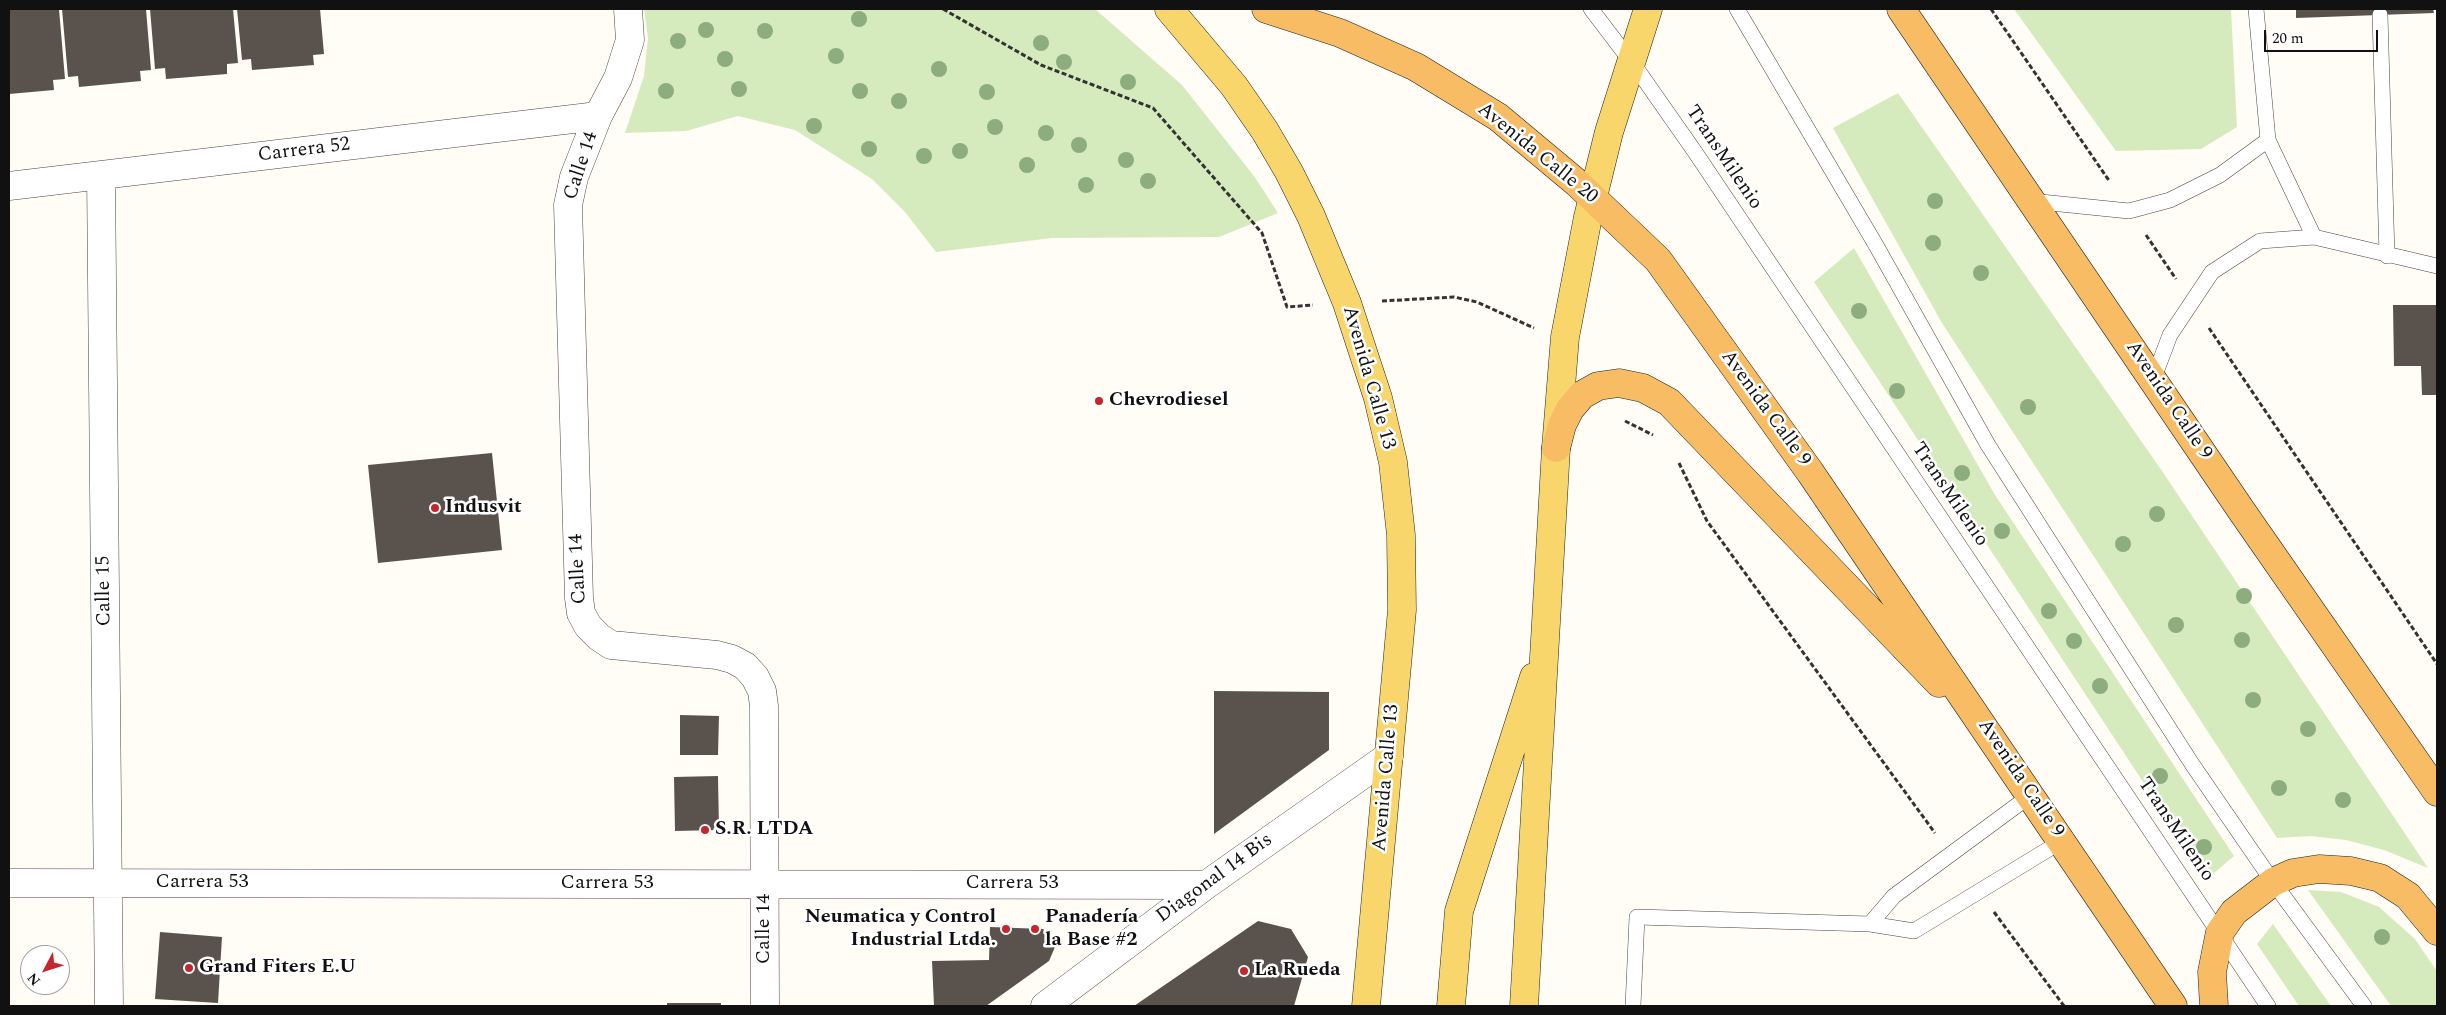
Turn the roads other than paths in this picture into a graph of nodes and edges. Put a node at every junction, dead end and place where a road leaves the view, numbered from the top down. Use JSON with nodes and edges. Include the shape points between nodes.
{"nodes":[{"id":1,"x":628,"y":9,"type":"edge"},
{"id":2,"x":1169,"y":9,"type":"edge"},
{"id":3,"x":1266,"y":9,"type":"edge"},
{"id":4,"x":1591,"y":9,"type":"edge"},
{"id":5,"x":1648,"y":9,"type":"edge"},
{"id":6,"x":1736,"y":9,"type":"edge"},
{"id":7,"x":1901,"y":9,"type":"edge"},
{"id":8,"x":2256,"y":9,"type":"edge"},
{"id":9,"x":2380,"y":15,"type":"dead end"},
{"id":10,"x":1631,"y":61,"type":"junction"},
{"id":11,"x":598,"y":116,"type":"junction"},
{"id":12,"x":2268,"y":140,"type":"junction"},
{"id":13,"x":101,"y":175,"type":"junction"},
{"id":14,"x":9,"y":186,"type":"edge"},
{"id":15,"x":1593,"y":198,"type":"junction"},
{"id":16,"x":2032,"y":200,"type":"junction"},
{"id":17,"x":2314,"y":237,"type":"junction"},
{"id":18,"x":2387,"y":256,"type":"junction"},
{"id":19,"x":1658,"y":260,"type":"joint"},
{"id":20,"x":2437,"y":266,"type":"edge"},
{"id":21,"x":2153,"y":380,"type":"junction"},
{"id":22,"x":1556,"y":448,"type":"junction"},
{"id":23,"x":1545,"y":643,"type":"junction"},
{"id":24,"x":1996,"y":744,"type":"junction"},
{"id":25,"x":1388,"y":756,"type":"junction"},
{"id":26,"x":2437,"y":792,"type":"edge"},
{"id":27,"x":2031,"y":795,"type":"junction"},
{"id":28,"x":2062,"y":841,"type":"junction"},
{"id":29,"x":2273,"y":882,"type":"junction"},
{"id":30,"x":9,"y":883,"type":"edge"},
{"id":31,"x":108,"y":883,"type":"junction"},
{"id":32,"x":765,"y":884,"type":"junction"},
{"id":33,"x":1206,"y":884,"type":"junction"},
{"id":34,"x":1870,"y":924,"type":"junction"},
{"id":35,"x":2437,"y":931,"type":"edge"},
{"id":36,"x":2220,"y":932,"type":"junction"},
{"id":37,"x":109,"y":1006,"type":"edge"},
{"id":38,"x":765,"y":1006,"type":"edge"},
{"id":39,"x":1045,"y":1006,"type":"edge"},
{"id":40,"x":1366,"y":1006,"type":"edge"},
{"id":41,"x":1451,"y":1006,"type":"edge"},
{"id":42,"x":1524,"y":1006,"type":"edge"},
{"id":43,"x":1633,"y":1006,"type":"edge"},
{"id":44,"x":2173,"y":1006,"type":"edge"},
{"id":45,"x":2214,"y":1006,"type":"edge"},
{"id":46,"x":2268,"y":1006,"type":"edge"},
{"id":47,"x":2364,"y":1006,"type":"edge"}],
"edges":[{"from":1,"to":11,"type":"street","name":"Calle 14","via":[[630,40],[618,78]]},
{"from":2,"to":25,"type":"main road","name":"Avenida Calle 13","via":[[1234,86],[1290,172],[1337,277],[1378,398],[1393,462],[1401,535],[1402,610]]},
{"from":3,"to":15,"type":"highway","name":"Avenida Calle 20","via":[[1340,33],[1416,67],[1498,117]]},
{"from":4,"to":10,"type":"lane","name":"TransMilenio"},
{"from":5,"to":10,"type":"main road"},
{"from":6,"to":29,"type":"lane","via":[[1878,247],[1988,445],[2192,764]]},
{"from":7,"to":16,"type":"highway","name":"Avenida Calle 9"},
{"from":8,"to":12,"type":"lane"},
{"from":9,"to":18,"type":"lane"},
{"from":10,"to":15,"type":"main road"},
{"from":10,"to":36,"type":"lane","name":"TransMilenio"},
{"from":11,"to":13,"type":"street","name":"Carrera 52"},
{"from":11,"to":32,"type":"street","name":"Calle 14","via":[[574,177],[568,205],[582,613],[598,638],[611,645],[717,655],[745,666],[755,677],[762,691],[764,706]]},
{"from":12,"to":16,"type":"lane","via":[[2220,175],[2170,200],[2129,211]]},
{"from":12,"to":17,"type":"lane"},
{"from":13,"to":14,"type":"street","name":"Carrera 52"},
{"from":13,"to":31,"type":"street","name":"Calle 15"},
{"from":15,"to":19,"type":"highway","name":"Avenida Calle 20"},
{"from":15,"to":22,"type":"main road","via":[[1564,349]]},
{"from":16,"to":21,"type":"highway","name":"Avenida Calle 9"},
{"from":17,"to":18,"type":"lane"},
{"from":17,"to":21,"type":"lane","via":[[2260,242],[2212,272],[2170,334]]},
{"from":18,"to":20,"type":"lane"},
{"from":19,"to":24,"type":"highway","name":"Avenida Calle 9","via":[[1810,472]]},
{"from":21,"to":26,"type":"highway","name":"Avenida Calle 9"},
{"from":22,"to":23,"type":"main road"},
{"from":22,"to":24,"type":"highway","via":[[1570,409],[1582,395],[1598,386],[1619,383],[1643,388],[1669,402]]},
{"from":23,"to":41,"type":"main road","via":[[1459,911]]},
{"from":23,"to":42,"type":"main road"},
{"from":24,"to":27,"type":"highway","name":"Avenida Calle 9"},
{"from":25,"to":33,"type":"street","name":"Diagonal 14 Bis"},
{"from":25,"to":40,"type":"main road","name":"Avenida Calle 13"},
{"from":27,"to":28,"type":"highway","name":"Avenida Calle 9"},
{"from":27,"to":34,"type":"lane","via":[[1894,896]]},
{"from":28,"to":34,"type":"lane","via":[[1914,931]]},
{"from":28,"to":44,"type":"highway","name":"Avenida Calle 9"},
{"from":29,"to":35,"type":"highway","via":[[2293,873],[2319,869],[2351,871],[2380,878],[2408,896]]},
{"from":29,"to":36,"type":"highway","via":[[2234,912]]},
{"from":29,"to":47,"type":"lane"},
{"from":30,"to":31,"type":"street","name":"Carrera 53"},
{"from":31,"to":32,"type":"street","name":"Carrera 53"},
{"from":31,"to":37,"type":"street","name":"Calle 15"},
{"from":32,"to":33,"type":"street","name":"Carrera 53"},
{"from":32,"to":38,"type":"street","name":"Calle 14"},
{"from":33,"to":39,"type":"street","name":"Diagonal 14 Bis"},
{"from":34,"to":43,"type":"lane","via":[[1637,917]]},
{"from":36,"to":45,"type":"highway","via":[[2212,972]]},
{"from":36,"to":46,"type":"lane","name":"TransMilenio"}]}
